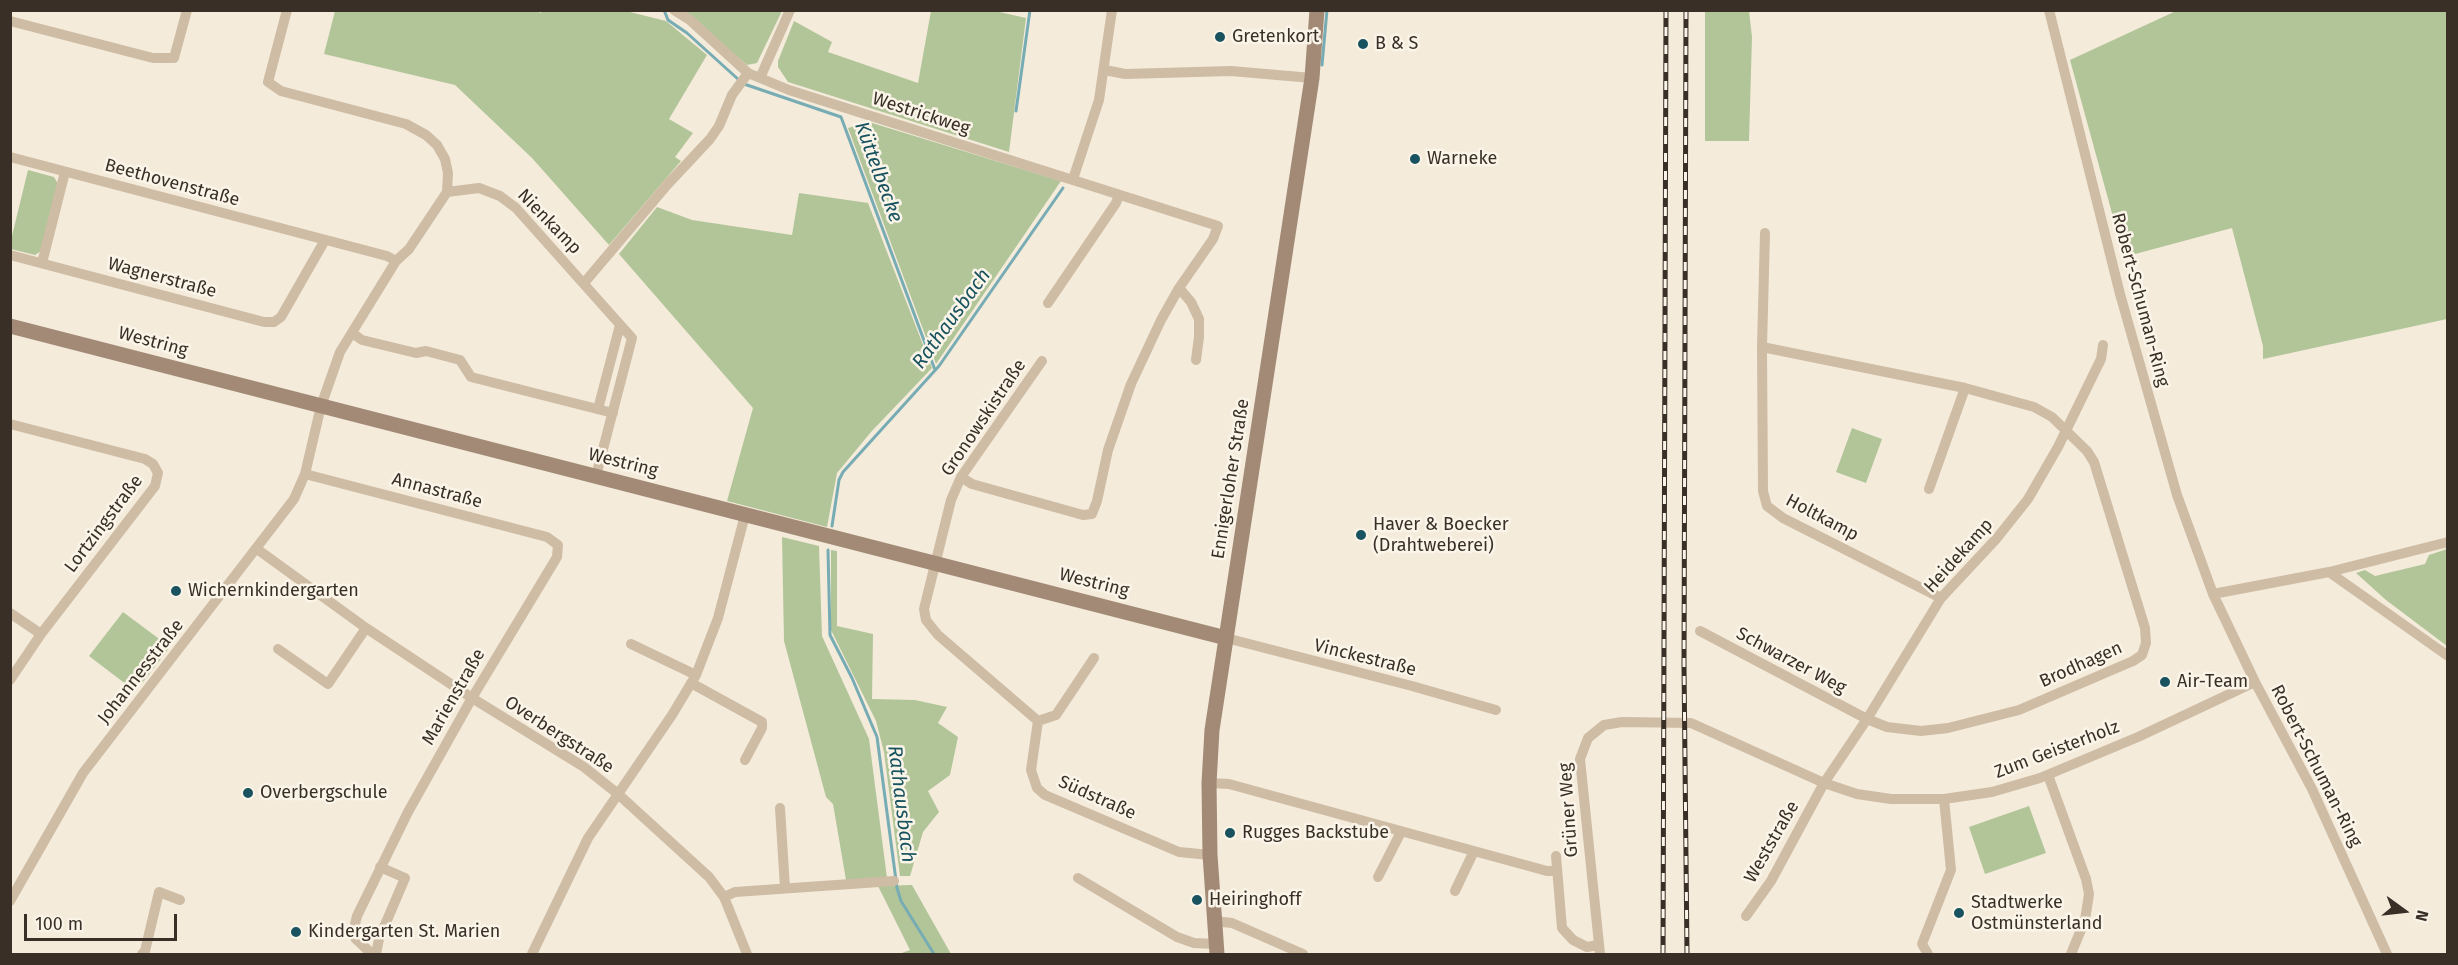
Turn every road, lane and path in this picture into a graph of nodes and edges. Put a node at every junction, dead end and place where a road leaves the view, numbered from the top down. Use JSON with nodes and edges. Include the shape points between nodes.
{"nodes":[{"id":1,"x":187,"y":10,"type":"edge"},
{"id":2,"x":287,"y":10,"type":"edge"},
{"id":3,"x":674,"y":10,"type":"edge"},
{"id":4,"x":790,"y":10,"type":"edge"},
{"id":5,"x":1112,"y":10,"type":"edge"},
{"id":6,"x":1317,"y":10,"type":"edge"},
{"id":7,"x":2049,"y":10,"type":"edge"},
{"id":8,"x":10,"y":21,"type":"edge"},
{"id":9,"x":1105,"y":70,"type":"junction"},
{"id":10,"x":748,"y":73,"type":"junction"},
{"id":11,"x":760,"y":78,"type":"junction"},
{"id":12,"x":1312,"y":78,"type":"junction"},
{"id":13,"x":10,"y":157,"type":"edge"},
{"id":14,"x":65,"y":172,"type":"junction"},
{"id":15,"x":1073,"y":179,"type":"junction"},
{"id":16,"x":447,"y":192,"type":"junction"},
{"id":17,"x":1119,"y":195,"type":"junction"},
{"id":18,"x":1765,"y":233,"type":"dead end"},
{"id":19,"x":325,"y":240,"type":"junction"},
{"id":20,"x":10,"y":255,"type":"edge"},
{"id":21,"x":396,"y":261,"type":"junction"},
{"id":22,"x":42,"y":263,"type":"junction"},
{"id":23,"x":584,"y":283,"type":"junction"},
{"id":24,"x":1179,"y":288,"type":"junction"},
{"id":25,"x":1048,"y":303,"type":"dead end"},
{"id":26,"x":620,"y":325,"type":"junction"},
{"id":27,"x":10,"y":326,"type":"edge"},
{"id":28,"x":352,"y":333,"type":"junction"},
{"id":29,"x":2103,"y":345,"type":"dead end"},
{"id":30,"x":1762,"y":347,"type":"junction"},
{"id":31,"x":1196,"y":360,"type":"dead end"},
{"id":32,"x":1042,"y":361,"type":"dead end"},
{"id":33,"x":1965,"y":388,"type":"junction"},
{"id":34,"x":321,"y":406,"type":"junction"},
{"id":35,"x":598,"y":409,"type":"junction"},
{"id":36,"x":613,"y":413,"type":"junction"},
{"id":37,"x":10,"y":424,"type":"edge"},
{"id":38,"x":2066,"y":430,"type":"junction"},
{"id":39,"x":305,"y":474,"type":"junction"},
{"id":40,"x":596,"y":476,"type":"junction"},
{"id":41,"x":961,"y":477,"type":"junction"},
{"id":42,"x":1929,"y":489,"type":"dead end"},
{"id":43,"x":745,"y":515,"type":"junction"},
{"id":44,"x":2448,"y":542,"type":"edge"},
{"id":45,"x":558,"y":545,"type":"joint"},
{"id":46,"x":256,"y":549,"type":"junction"},
{"id":47,"x":935,"y":564,"type":"junction"},
{"id":48,"x":2329,"y":572,"type":"junction"},
{"id":49,"x":2213,"y":594,"type":"junction"},
{"id":50,"x":1941,"y":598,"type":"junction"},
{"id":51,"x":10,"y":613,"type":"edge"},
{"id":52,"x":366,"y":628,"type":"junction"},
{"id":53,"x":1700,"y":631,"type":"dead end"},
{"id":54,"x":41,"y":634,"type":"junction"},
{"id":55,"x":1226,"y":638,"type":"junction"},
{"id":56,"x":631,"y":644,"type":"dead end"},
{"id":57,"x":278,"y":649,"type":"dead end"},
{"id":58,"x":2448,"y":656,"type":"edge"},
{"id":59,"x":1094,"y":658,"type":"dead end"},
{"id":60,"x":693,"y":679,"type":"junction"},
{"id":61,"x":10,"y":680,"type":"edge"},
{"id":62,"x":2255,"y":682,"type":"junction"},
{"id":63,"x":472,"y":698,"type":"junction"},
{"id":64,"x":1496,"y":710,"type":"dead end"},
{"id":65,"x":1867,"y":719,"type":"junction"},
{"id":66,"x":1038,"y":721,"type":"junction"},
{"id":67,"x":745,"y":760,"type":"dead end"},
{"id":68,"x":2048,"y":775,"type":"junction"},
{"id":69,"x":1209,"y":783,"type":"junction"},
{"id":70,"x":1824,"y":783,"type":"junction"},
{"id":71,"x":618,"y":794,"type":"junction"},
{"id":72,"x":1944,"y":799,"type":"junction"},
{"id":73,"x":780,"y":808,"type":"dead end"},
{"id":74,"x":1401,"y":832,"type":"junction"},
{"id":75,"x":1474,"y":851,"type":"junction"},
{"id":76,"x":1210,"y":855,"type":"junction"},
{"id":77,"x":1556,"y":856,"type":"dead end"},
{"id":78,"x":380,"y":867,"type":"junction"},
{"id":79,"x":1557,"y":871,"type":"junction"},
{"id":80,"x":1378,"y":877,"type":"dead end"},
{"id":81,"x":1078,"y":878,"type":"dead end"},
{"id":82,"x":894,"y":881,"type":"dead end"},
{"id":83,"x":785,"y":888,"type":"junction"},
{"id":84,"x":1455,"y":891,"type":"dead end"},
{"id":85,"x":724,"y":897,"type":"junction"},
{"id":86,"x":180,"y":900,"type":"dead end"},
{"id":87,"x":10,"y":901,"type":"edge"},
{"id":88,"x":1746,"y":916,"type":"dead end"},
{"id":89,"x":1214,"y":921,"type":"junction"},
{"id":90,"x":1216,"y":949,"type":"edge"},
{"id":91,"x":1599,"y":950,"type":"edge"},
{"id":92,"x":146,"y":953,"type":"edge"},
{"id":93,"x":374,"y":954,"type":"edge"},
{"id":94,"x":532,"y":954,"type":"edge"},
{"id":95,"x":747,"y":954,"type":"edge"},
{"id":96,"x":1303,"y":954,"type":"edge"},
{"id":97,"x":1928,"y":954,"type":"edge"},
{"id":98,"x":2071,"y":954,"type":"edge"},
{"id":99,"x":2387,"y":954,"type":"edge"}],
"edges":[{"from":1,"to":8,"type":"street","via":[[174,58],[153,58]]},
{"from":2,"to":16,"type":"street","via":[[268,82],[281,91],[406,124],[426,135],[445,159]]},
{"from":3,"to":10,"type":"street","name":"Westrickweg"},
{"from":4,"to":11,"type":"street"},
{"from":5,"to":9,"type":"street"},
{"from":6,"to":12,"type":"street","name":"Ennigerloher Straße"},
{"from":7,"to":49,"type":"street","name":"Robert-Schuman-Ring","via":[[2135,349],[2177,495]]},
{"from":9,"to":12,"type":"street","via":[[1125,74],[1231,71]]},
{"from":9,"to":15,"type":"street"},
{"from":10,"to":11,"type":"street","name":"Westrickweg"},
{"from":10,"to":23,"type":"street","via":[[710,139]]},
{"from":11,"to":15,"type":"street","name":"Westrickweg"},
{"from":12,"to":55,"type":"street","name":"Ennigerloher Straße"},
{"from":13,"to":14,"type":"street","name":"Beethovenstraße"},
{"from":14,"to":19,"type":"street","name":"Beethovenstraße"},
{"from":14,"to":22,"type":"street"},
{"from":15,"to":17,"type":"street","name":"Westrickweg"},
{"from":16,"to":21,"type":"street","name":"Johannesstraße","via":[[409,249]]},
{"from":16,"to":23,"type":"street","name":"Nienkamp","via":[[479,188],[500,196],[516,208]]},
{"from":17,"to":24,"type":"street","name":"Westrickweg","via":[[1218,226]]},
{"from":17,"to":25,"type":"street"},
{"from":18,"to":30,"type":"street","name":"Holtkamp"},
{"from":19,"to":21,"type":"street","name":"Beethovenstraße"},
{"from":19,"to":22,"type":"street","name":"Wagnerstraße","via":[[274,322]]},
{"from":20,"to":22,"type":"street","name":"Wagnerstraße"},
{"from":21,"to":28,"type":"street","name":"Johannesstraße"},
{"from":23,"to":26,"type":"street","name":"Nienkamp"},
{"from":24,"to":31,"type":"street","via":[[1199,319]]},
{"from":24,"to":41,"type":"street","via":[[1121,409],[1092,514],[1083,515]]},
{"from":26,"to":35,"type":"street"},
{"from":26,"to":36,"type":"street","name":"Nienkamp","via":[[632,338]]},
{"from":27,"to":34,"type":"street","name":"Westring"},
{"from":28,"to":34,"type":"street","name":"Johannesstraße","via":[[336,362]]},
{"from":28,"to":35,"type":"street","via":[[362,340],[460,360],[471,377]]},
{"from":29,"to":38,"type":"street","name":"Heidekamp","via":[[2101,359]]},
{"from":30,"to":33,"type":"street"},
{"from":30,"to":50,"type":"street","name":"Holtkamp","via":[[1762,491],[1767,506],[1783,518]]},
{"from":32,"to":41,"type":"street","name":"Gronowskistraße"},
{"from":33,"to":38,"type":"street","via":[[2034,407]]},
{"from":33,"to":42,"type":"street"},
{"from":34,"to":39,"type":"street","name":"Johannesstraße"},
{"from":34,"to":40,"type":"street","name":"Westring"},
{"from":35,"to":36,"type":"street"},
{"from":36,"to":40,"type":"street","name":"Nienkamp"},
{"from":37,"to":54,"type":"street","name":"Lortzingstraße","via":[[145,459],[158,473],[155,486]]},
{"from":38,"to":50,"type":"street","name":"Heidekamp","via":[[2012,521]]},
{"from":38,"to":65,"type":"street","name":"Brodhagen","via":[[2094,462],[2145,628],[2142,655],[2019,710],[1980,721],[1921,730],[1887,727]]},
{"from":39,"to":45,"type":"street","name":"Annastraße","via":[[547,537]]},
{"from":39,"to":46,"type":"street","name":"Johannesstraße","via":[[294,499]]},
{"from":40,"to":43,"type":"street","name":"Westring"},
{"from":41,"to":47,"type":"street","name":"Gronowskistraße"},
{"from":43,"to":47,"type":"street","name":"Westring"},
{"from":43,"to":60,"type":"street","via":[[718,618]]},
{"from":44,"to":48,"type":"street"},
{"from":45,"to":63,"type":"street","name":"Marienstraße","via":[[557,557]]},
{"from":46,"to":52,"type":"street","name":"Overbergstraße"},
{"from":46,"to":87,"type":"street","name":"Johannesstraße","via":[[83,773]]},
{"from":47,"to":55,"type":"street","name":"Westring"},
{"from":47,"to":66,"type":"street","via":[[924,609],[926,620],[938,635]]},
{"from":48,"to":49,"type":"street"},
{"from":48,"to":58,"type":"street"},
{"from":49,"to":62,"type":"street","name":"Robert-Schuman-Ring"},
{"from":50,"to":65,"type":"street","name":"Heidekamp"},
{"from":51,"to":54,"type":"street"},
{"from":52,"to":57,"type":"street","via":[[328,684]]},
{"from":52,"to":63,"type":"street","name":"Overbergstraße"},
{"from":53,"to":65,"type":"street","name":"Schwarzer Weg"},
{"from":54,"to":61,"type":"street"},
{"from":55,"to":64,"type":"street","name":"Vinckestraße"},
{"from":55,"to":69,"type":"street","name":"Ennigerloher Straße","via":[[1212,730]]},
{"from":56,"to":60,"type":"street"},
{"from":59,"to":66,"type":"street","via":[[1056,715]]},
{"from":60,"to":67,"type":"street","via":[[762,722]]},
{"from":60,"to":71,"type":"street"},
{"from":62,"to":68,"type":"street","name":"Zum Geisterholz"},
{"from":62,"to":99,"type":"street","name":"Robert-Schuman-Ring","via":[[2312,789]]},
{"from":63,"to":71,"type":"street","name":"Overbergstraße","via":[[584,767]]},
{"from":63,"to":78,"type":"street","name":"Marienstraße"},
{"from":65,"to":70,"type":"street","name":"Heidekamp"},
{"from":66,"to":76,"type":"street","name":"Südstraße","via":[[1031,770],[1037,788],[1045,795],[1179,852]]},
{"from":68,"to":72,"type":"street","name":"Zum Geisterholz","via":[[1992,792]]},
{"from":68,"to":98,"type":"street","via":[[2089,894],[2085,920]]},
{"from":69,"to":74,"type":"street","via":[[1228,784]]},
{"from":69,"to":76,"type":"street","name":"Ennigerloher Straße"},
{"from":70,"to":72,"type":"street","name":"Zum Geisterholz","via":[[1857,794],[1891,799]]},
{"from":70,"to":88,"type":"street","name":"Weststraße","via":[[1779,867]]},
{"from":70,"to":91,"type":"street","name":"Grüner Weg","via":[[1691,723],[1622,722],[1596,729],[1584,744],[1580,759]]},
{"from":71,"to":85,"type":"street","name":"Overbergstraße","via":[[709,877]]},
{"from":71,"to":94,"type":"street","via":[[588,838]]},
{"from":72,"to":97,"type":"street","via":[[1951,870],[1922,944]]},
{"from":73,"to":83,"type":"street"},
{"from":74,"to":75,"type":"street"},
{"from":74,"to":80,"type":"street"},
{"from":75,"to":79,"type":"street"},
{"from":75,"to":84,"type":"street"},
{"from":76,"to":89,"type":"street","name":"Ennigerloher Straße"},
{"from":77,"to":79,"type":"street"},
{"from":78,"to":93,"type":"street","name":"Marienstraße","via":[[355,924],[355,938]]},
{"from":78,"to":93,"type":"street","name":"Marienstraße","via":[[405,878]]},
{"from":79,"to":91,"type":"street","via":[[1562,928],[1573,940]]},
{"from":81,"to":90,"type":"street","via":[[1177,937]]},
{"from":82,"to":83,"type":"street"},
{"from":83,"to":85,"type":"street","via":[[735,892]]},
{"from":85,"to":95,"type":"street","name":"Overbergstraße"},
{"from":86,"to":92,"type":"street","via":[[159,892]]},
{"from":89,"to":90,"type":"street","name":"Ennigerloher Straße"},
{"from":89,"to":96,"type":"street","via":[[1232,923]]}]}
